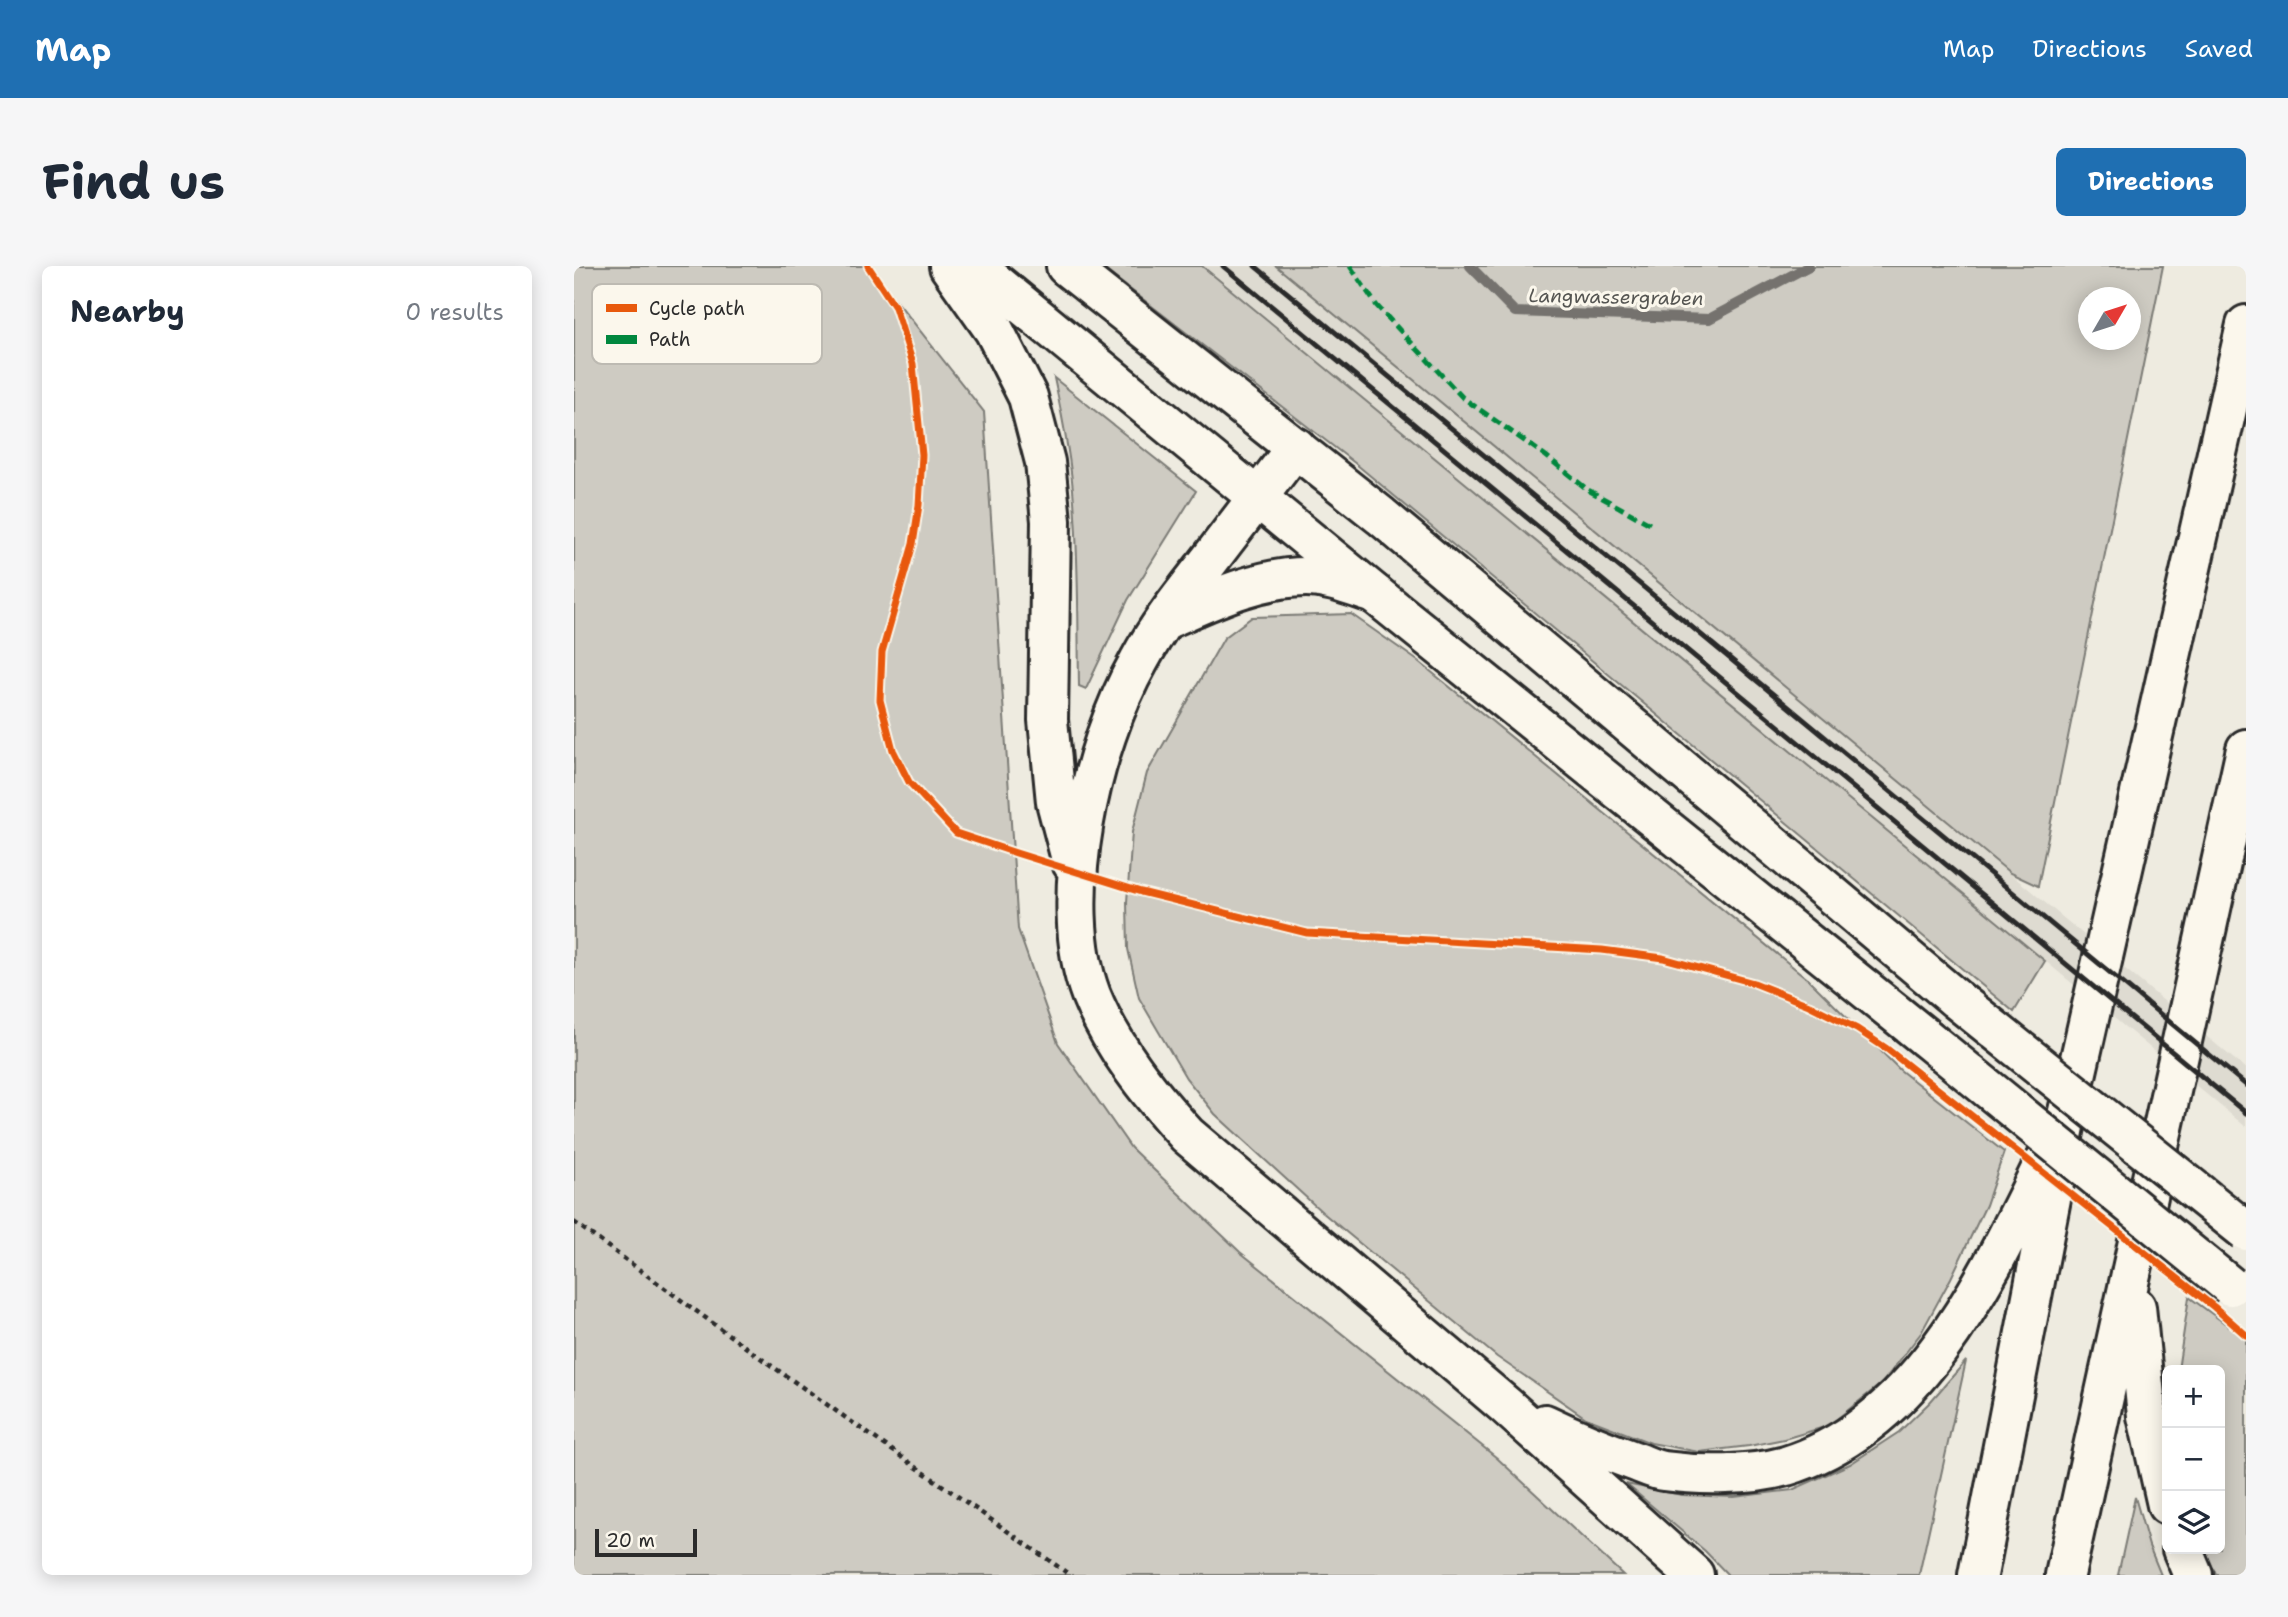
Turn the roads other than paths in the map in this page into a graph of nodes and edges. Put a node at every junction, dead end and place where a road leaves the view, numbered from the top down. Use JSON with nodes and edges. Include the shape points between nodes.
{"nodes":[{"id":1,"x":949,"y":266,"type":"edge"},
{"id":2,"x":975,"y":266,"type":"edge"},
{"id":3,"x":1066,"y":266,"type":"edge"},
{"id":4,"x":2246,"y":325,"type":"edge"},
{"id":5,"x":1296,"y":447,"type":"junction"},
{"id":6,"x":1258,"y":497,"type":"junction"},
{"id":7,"x":1375,"y":594,"type":"junction"},
{"id":8,"x":1163,"y":621,"type":"junction"},
{"id":9,"x":2246,"y":749,"type":"edge"},
{"id":10,"x":1078,"y":883,"type":"junction"},
{"id":11,"x":2067,"y":1116,"type":"junction"},
{"id":12,"x":2246,"y":1231,"type":"edge"},
{"id":13,"x":2133,"y":1265,"type":"junction"},
{"id":14,"x":2238,"y":1293,"type":"edge"},
{"id":15,"x":1505,"y":1405,"type":"junction"},
{"id":16,"x":2164,"y":1491,"type":"edge"},
{"id":17,"x":2184,"y":1554,"type":"edge"},
{"id":18,"x":1694,"y":1575,"type":"edge"},
{"id":19,"x":1978,"y":1575,"type":"edge"},
{"id":20,"x":2065,"y":1575,"type":"edge"},
{"id":21,"x":2193,"y":1575,"type":"edge"}],
"edges":[{"from":1,"to":10,"type":"main road","via":[[994,330],[1028,397],[1045,463],[1051,521],[1048,720],[1056,802]]},
{"from":2,"to":6,"type":"main road"},
{"from":3,"to":5,"type":"main road"},
{"from":4,"to":11,"type":"main road"},
{"from":5,"to":6,"type":"main road"},
{"from":5,"to":12,"type":"main road","bridge":true,"via":[[1956,999]]},
{"from":6,"to":7,"type":"main road"},
{"from":6,"to":8,"type":"main road"},
{"from":7,"to":8,"type":"main road","via":[[1308,577],[1278,579]]},
{"from":7,"to":14,"type":"main road","bridge":true},
{"from":8,"to":10,"type":"main road","via":[[1114,715],[1097,767],[1085,818]]},
{"from":9,"to":13,"type":"main road"},
{"from":10,"to":15,"type":"main road","via":[[1079,947],[1091,994],[1112,1037],[1157,1102],[1229,1172]]},
{"from":11,"to":15,"type":"main road","via":[[2011,1231],[1959,1322],[1923,1370],[1874,1418],[1834,1446],[1785,1466],[1731,1474],[1661,1471],[1590,1445]]},
{"from":11,"to":19,"type":"main road"},
{"from":13,"to":16,"type":"main road","via":[[2147,1416]]},
{"from":13,"to":20,"type":"main road"},
{"from":15,"to":18,"type":"main road"},
{"from":17,"to":21,"type":"main road"}]}
